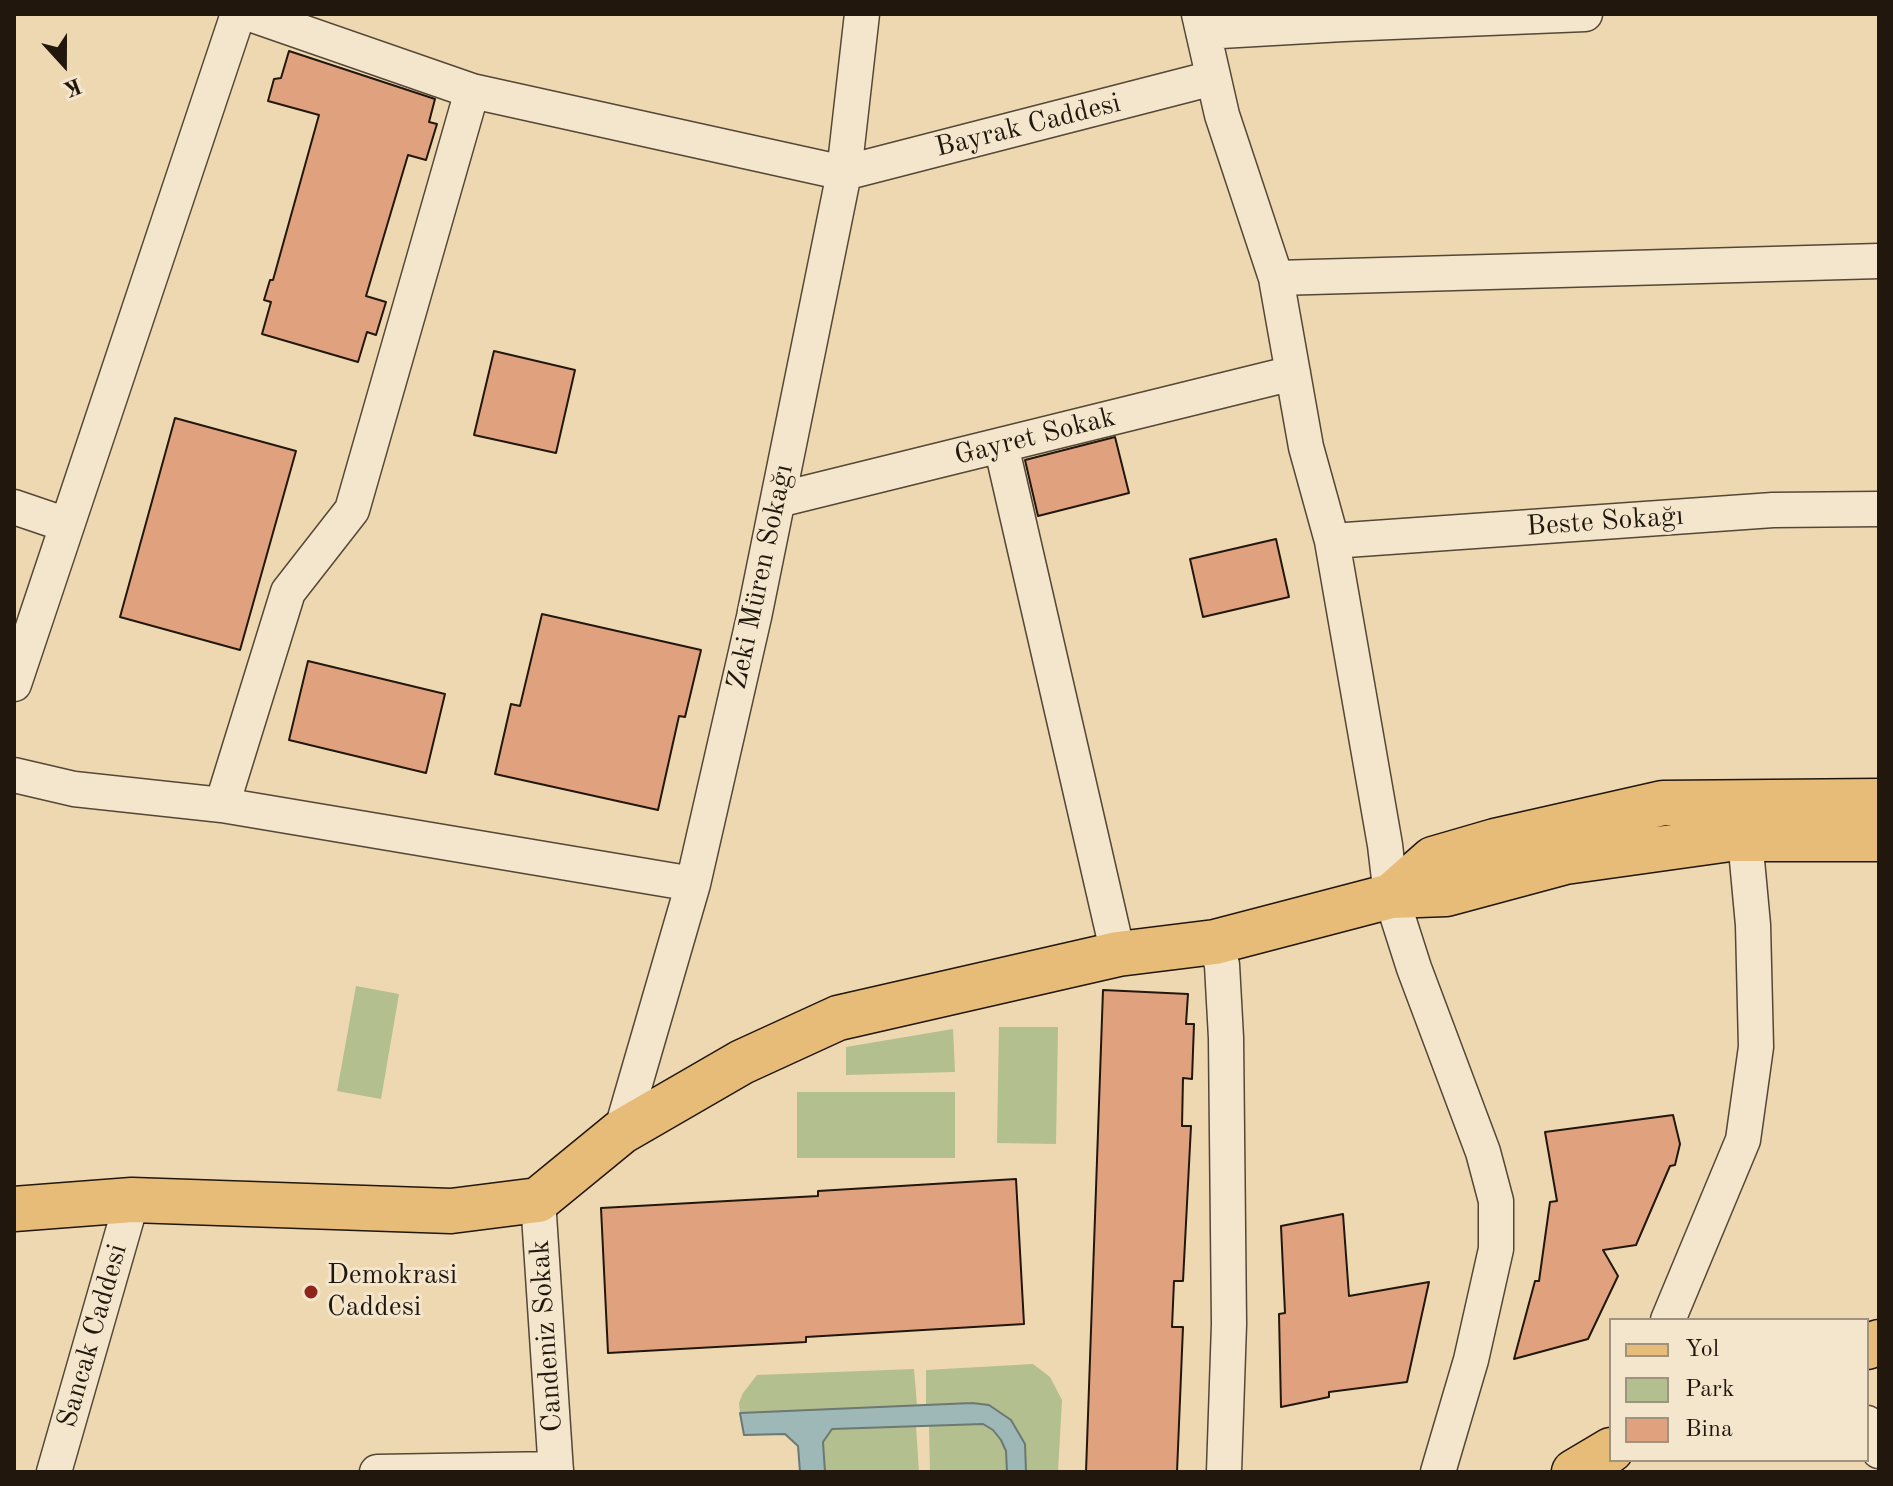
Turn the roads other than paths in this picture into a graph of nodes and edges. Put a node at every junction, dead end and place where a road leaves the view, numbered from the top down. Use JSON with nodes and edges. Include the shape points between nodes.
{"nodes":[{"id":1,"x":238,"y":14,"type":"edge"},
{"id":2,"x":250,"y":14,"type":"edge"},
{"id":3,"x":862,"y":14,"type":"edge"},
{"id":4,"x":1585,"y":14,"type":"edge"},
{"id":5,"x":1201,"y":23,"type":"edge"},
{"id":6,"x":1213,"y":78,"type":"junction"},
{"id":7,"x":472,"y":91,"type":"junction"},
{"id":8,"x":844,"y":173,"type":"junction"},
{"id":9,"x":1879,"y":261,"type":"edge"},
{"id":10,"x":1276,"y":278,"type":"junction"},
{"id":11,"x":1293,"y":373,"type":"junction"},
{"id":12,"x":1001,"y":445,"type":"junction"},
{"id":13,"x":778,"y":500,"type":"junction"},
{"id":14,"x":14,"y":507,"type":"edge"},
{"id":15,"x":1879,"y":509,"type":"edge"},
{"id":16,"x":67,"y":525,"type":"junction"},
{"id":17,"x":1332,"y":541,"type":"junction"},
{"id":18,"x":14,"y":684,"type":"edge"},
{"id":19,"x":14,"y":775,"type":"edge"},
{"id":20,"x":1879,"y":801,"type":"edge"},
{"id":21,"x":222,"y":805,"type":"junction"},
{"id":22,"x":1745,"y":839,"type":"junction"},
{"id":23,"x":1879,"y":839,"type":"edge"},
{"id":24,"x":693,"y":884,"type":"junction"},
{"id":25,"x":1391,"y":896,"type":"junction"},
{"id":26,"x":1215,"y":942,"type":"junction"},
{"id":27,"x":1118,"y":954,"type":"junction"},
{"id":28,"x":621,"y":1132,"type":"junction"},
{"id":29,"x":132,"y":1200,"type":"junction"},
{"id":30,"x":538,"y":1200,"type":"junction"},
{"id":31,"x":14,"y":1209,"type":"edge"},
{"id":32,"x":1669,"y":1318,"type":"edge"},
{"id":33,"x":1869,"y":1428,"type":"edge"},
{"id":34,"x":1609,"y":1451,"type":"edge"},
{"id":35,"x":1879,"y":1451,"type":"edge"},
{"id":36,"x":556,"y":1470,"type":"edge"},
{"id":37,"x":54,"y":1472,"type":"edge"},
{"id":38,"x":377,"y":1472,"type":"edge"},
{"id":39,"x":1224,"y":1472,"type":"edge"},
{"id":40,"x":1438,"y":1472,"type":"edge"},
{"id":41,"x":1574,"y":1472,"type":"edge"}],
"edges":[{"from":1,"to":16,"type":"street"},
{"from":2,"to":7,"type":"street"},
{"from":3,"to":8,"type":"street","name":"Zeki Müren Sokağı"},
{"from":4,"to":5,"type":"street","via":[[1343,24]]},
{"from":5,"to":6,"type":"street"},
{"from":6,"to":8,"type":"street","name":"Bayrak Caddesi"},
{"from":6,"to":10,"type":"street"},
{"from":7,"to":8,"type":"street"},
{"from":7,"to":21,"type":"street","via":[[352,510],[288,592]]},
{"from":8,"to":13,"type":"street","name":"Zeki Müren Sokağı"},
{"from":9,"to":10,"type":"street"},
{"from":10,"to":11,"type":"street"},
{"from":11,"to":12,"type":"street","name":"Gayret Sokak"},
{"from":11,"to":17,"type":"street","via":[[1306,447]]},
{"from":12,"to":13,"type":"street","name":"Gayret Sokak"},
{"from":12,"to":27,"type":"street"},
{"from":13,"to":24,"type":"street","name":"Zeki Müren Sokağı"},
{"from":14,"to":16,"type":"street"},
{"from":15,"to":17,"type":"street","name":"Beste Sokağı","via":[[1773,510]]},
{"from":16,"to":18,"type":"street"},
{"from":17,"to":25,"type":"street"},
{"from":19,"to":21,"type":"street","via":[[74,789]]},
{"from":20,"to":25,"type":"main road","via":[[1663,803],[1433,859]]},
{"from":21,"to":24,"type":"street"},
{"from":22,"to":23,"type":"main road"},
{"from":22,"to":25,"type":"main road","via":[[1565,862],[1446,894]]},
{"from":22,"to":32,"type":"street","via":[[1756,1047],[1743,1140]]},
{"from":24,"to":28,"type":"street","name":"Zeki Müren Sokağı"},
{"from":25,"to":26,"type":"main road"},
{"from":25,"to":40,"type":"street","via":[[1496,1201],[1496,1249]]},
{"from":26,"to":27,"type":"main road"},
{"from":26,"to":39,"type":"street","via":[[1222,965],[1226,1038],[1229,1324]]},
{"from":27,"to":28,"type":"main road","via":[[838,1018],[742,1062]]},
{"from":28,"to":30,"type":"main road"},
{"from":29,"to":30,"type":"main road","via":[[451,1211]]},
{"from":29,"to":31,"type":"main road"},
{"from":29,"to":37,"type":"street","name":"Sancak Caddesi"},
{"from":30,"to":36,"type":"street","name":"Candeniz Sokak"},
{"from":33,"to":35,"type":"street"},
{"from":34,"to":41,"type":"main road"},
{"from":36,"to":38,"type":"street"}]}
